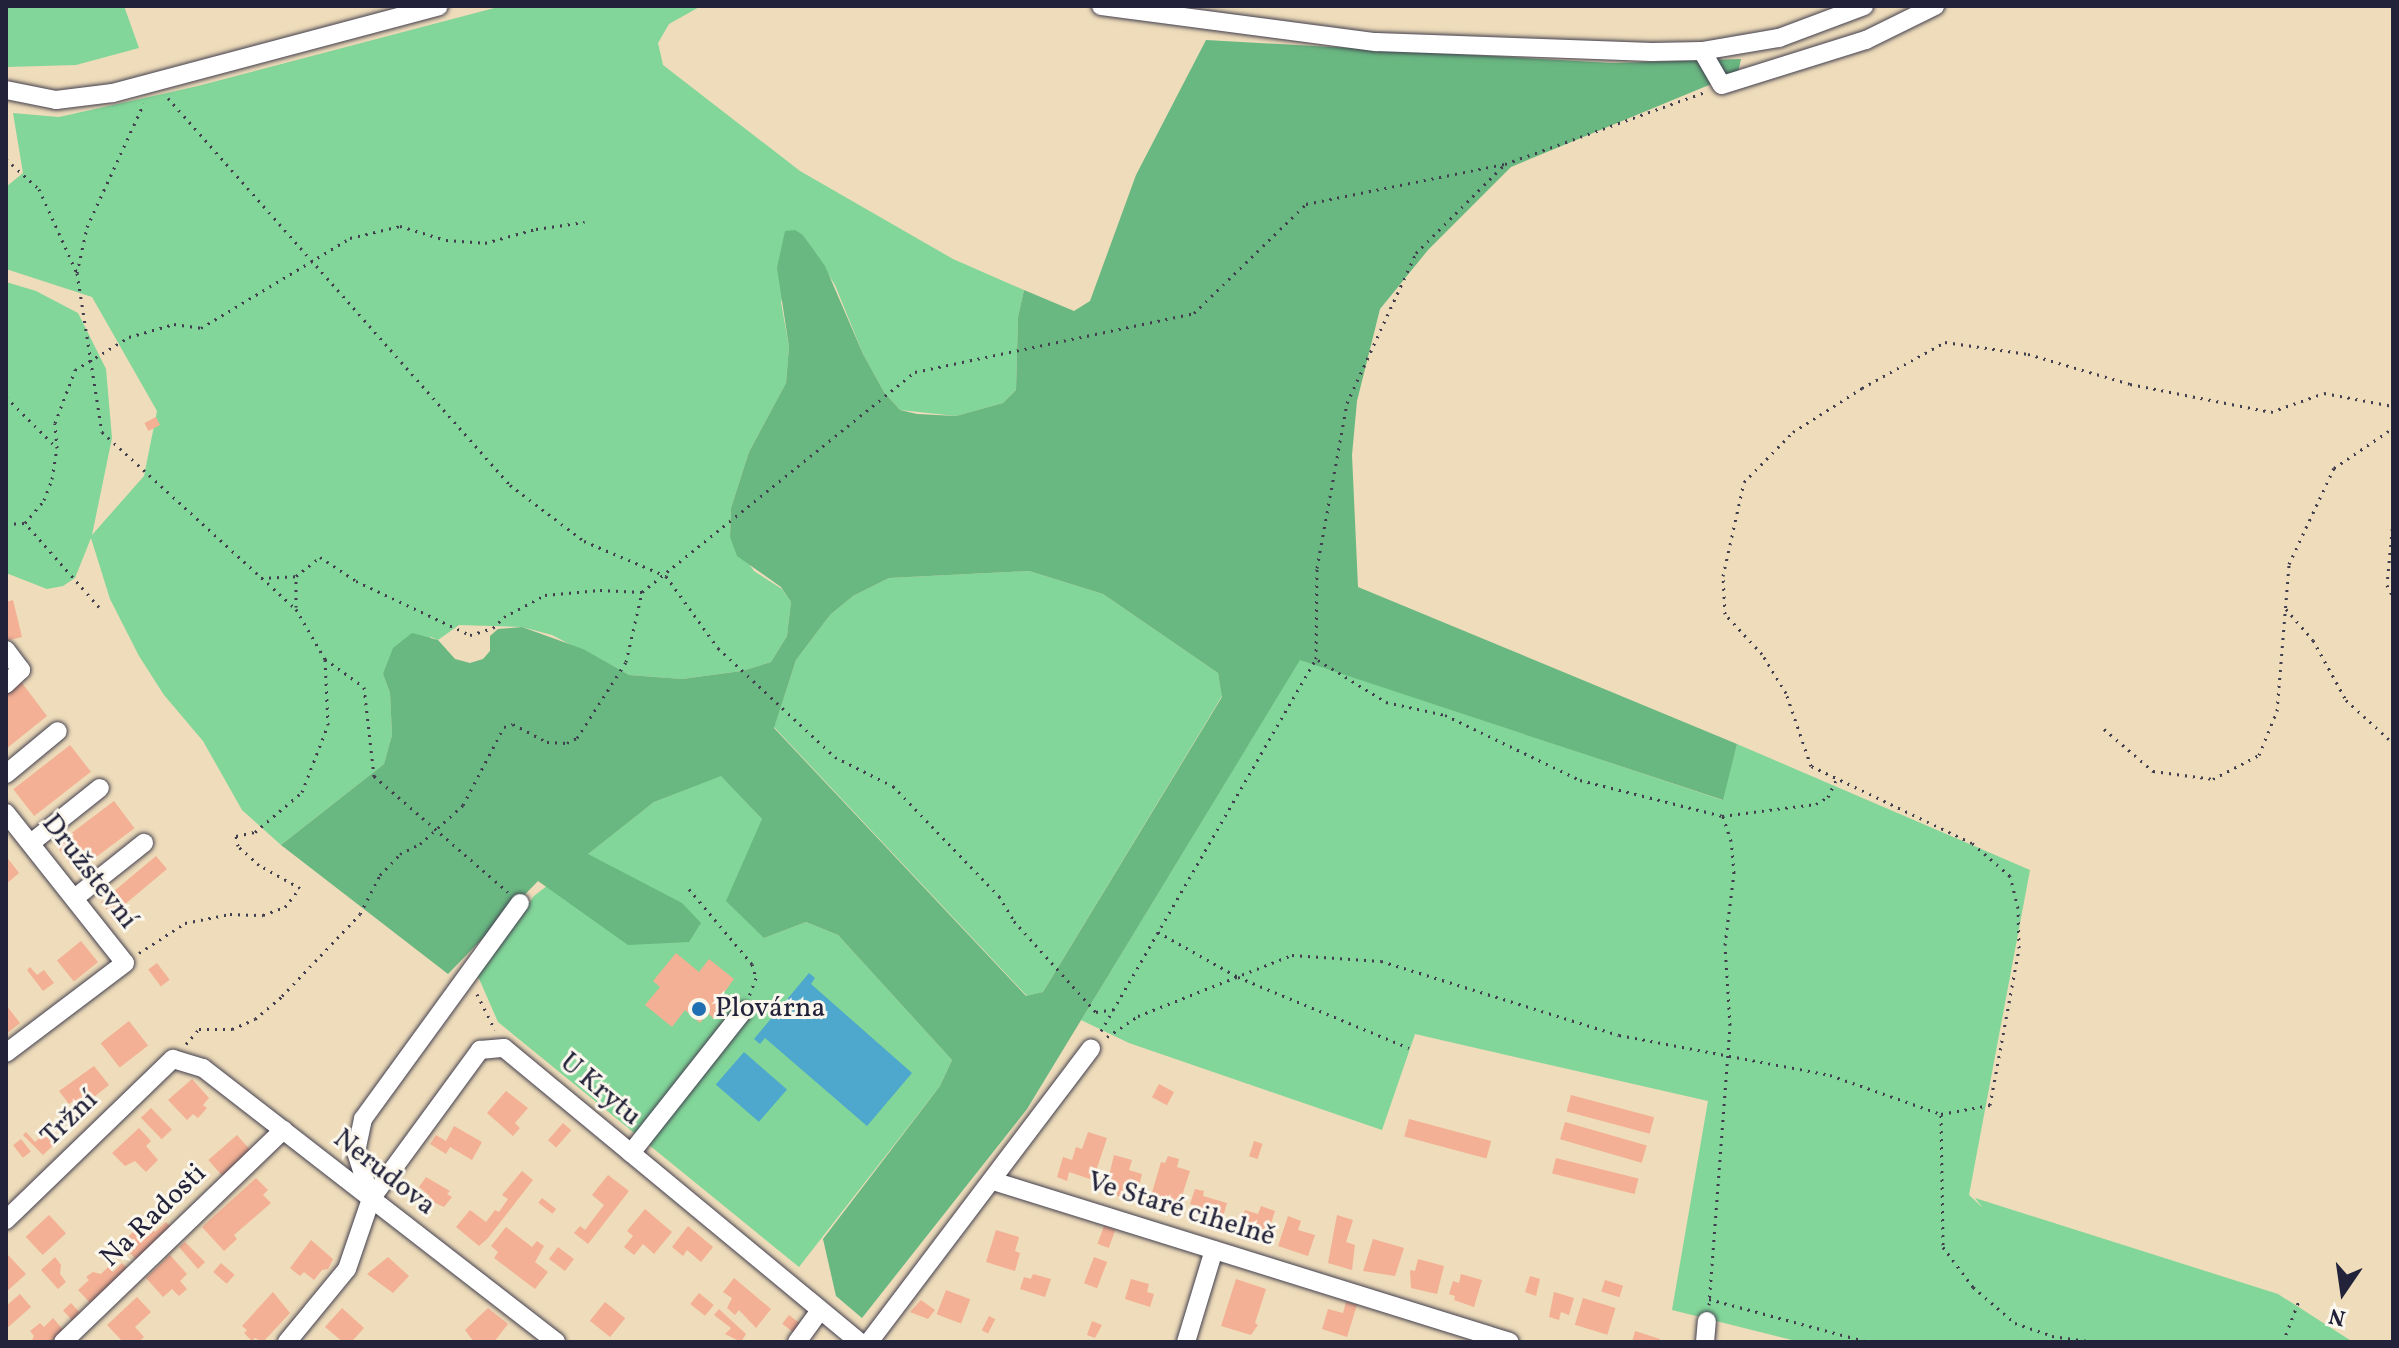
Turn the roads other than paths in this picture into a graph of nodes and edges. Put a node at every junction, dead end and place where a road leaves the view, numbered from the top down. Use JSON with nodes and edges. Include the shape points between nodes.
{"nodes":[{"id":1,"x":439,"y":6,"type":"edge"},
{"id":2,"x":1101,"y":6,"type":"edge"},
{"id":3,"x":1864,"y":6,"type":"edge"},
{"id":4,"x":1935,"y":6,"type":"edge"},
{"id":5,"x":1702,"y":51,"type":"junction"},
{"id":6,"x":6,"y":90,"type":"edge"},
{"id":7,"x":6,"y":650,"type":"edge"},
{"id":8,"x":6,"y":684,"type":"edge"},
{"id":9,"x":58,"y":731,"type":"dead end"},
{"id":10,"x":6,"y":774,"type":"edge"},
{"id":11,"x":100,"y":788,"type":"dead end"},
{"id":12,"x":6,"y":813,"type":"edge"},
{"id":13,"x":31,"y":843,"type":"junction"},
{"id":14,"x":144,"y":843,"type":"dead end"},
{"id":15,"x":76,"y":897,"type":"junction"},
{"id":16,"x":520,"y":903,"type":"road end"},
{"id":17,"x":743,"y":1011,"type":"road end"},
{"id":18,"x":1091,"y":1048,"type":"road end"},
{"id":19,"x":6,"y":1053,"type":"edge"},
{"id":20,"x":173,"y":1059,"type":"joint"},
{"id":21,"x":283,"y":1130,"type":"junction"},
{"id":22,"x":631,"y":1153,"type":"junction"},
{"id":23,"x":993,"y":1181,"type":"junction"},
{"id":24,"x":371,"y":1199,"type":"junction"},
{"id":25,"x":6,"y":1220,"type":"edge"},
{"id":26,"x":1214,"y":1250,"type":"junction"},
{"id":27,"x":820,"y":1310,"type":"junction"},
{"id":28,"x":1707,"y":1321,"type":"road end"},
{"id":29,"x":63,"y":1342,"type":"edge"},
{"id":30,"x":287,"y":1342,"type":"edge"},
{"id":31,"x":556,"y":1342,"type":"edge"},
{"id":32,"x":797,"y":1342,"type":"edge"},
{"id":33,"x":860,"y":1342,"type":"edge"},
{"id":34,"x":869,"y":1342,"type":"edge"},
{"id":35,"x":1186,"y":1342,"type":"edge"},
{"id":36,"x":1510,"y":1342,"type":"edge"},
{"id":37,"x":1705,"y":1342,"type":"edge"}],
"edges":[{"from":1,"to":6,"type":"street","via":[[74,99]]},
{"from":2,"to":5,"type":"street","via":[[1376,42]]},
{"from":3,"to":5,"type":"street","via":[[1779,38]]},
{"from":4,"to":5,"type":"street","via":[[1866,40],[1722,85]]},
{"from":7,"to":8,"type":"street","via":[[21,670]]},
{"from":9,"to":10,"type":"street"},
{"from":11,"to":13,"type":"street"},
{"from":12,"to":13,"type":"street","name":"Družstevní"},
{"from":13,"to":15,"type":"street","name":"Družstevní"},
{"from":14,"to":15,"type":"street"},
{"from":15,"to":19,"type":"street","name":"Družstevní","via":[[125,963]]},
{"from":16,"to":24,"type":"street","via":[[363,1119],[356,1152]]},
{"from":17,"to":22,"type":"street"},
{"from":18,"to":23,"type":"street"},
{"from":20,"to":21,"type":"street","name":"Nerudova","via":[[203,1068]]},
{"from":20,"to":25,"type":"street","name":"Tržní"},
{"from":21,"to":24,"type":"street","name":"Nerudova"},
{"from":21,"to":29,"type":"street","name":"Na Radosti"},
{"from":22,"to":24,"type":"street","name":"U Krytu","via":[[504,1048],[480,1050]]},
{"from":22,"to":27,"type":"street","name":"U Krytu"},
{"from":23,"to":26,"type":"street","name":"Ve Staré cihelně"},
{"from":23,"to":34,"type":"street"},
{"from":24,"to":30,"type":"street","via":[[347,1269]]},
{"from":24,"to":31,"type":"street","name":"Nerudova"},
{"from":26,"to":35,"type":"street"},
{"from":26,"to":36,"type":"street","name":"Ve Staré cihelně"},
{"from":27,"to":32,"type":"street"},
{"from":27,"to":33,"type":"street","name":"U Krytu"},
{"from":28,"to":37,"type":"street"}]}
